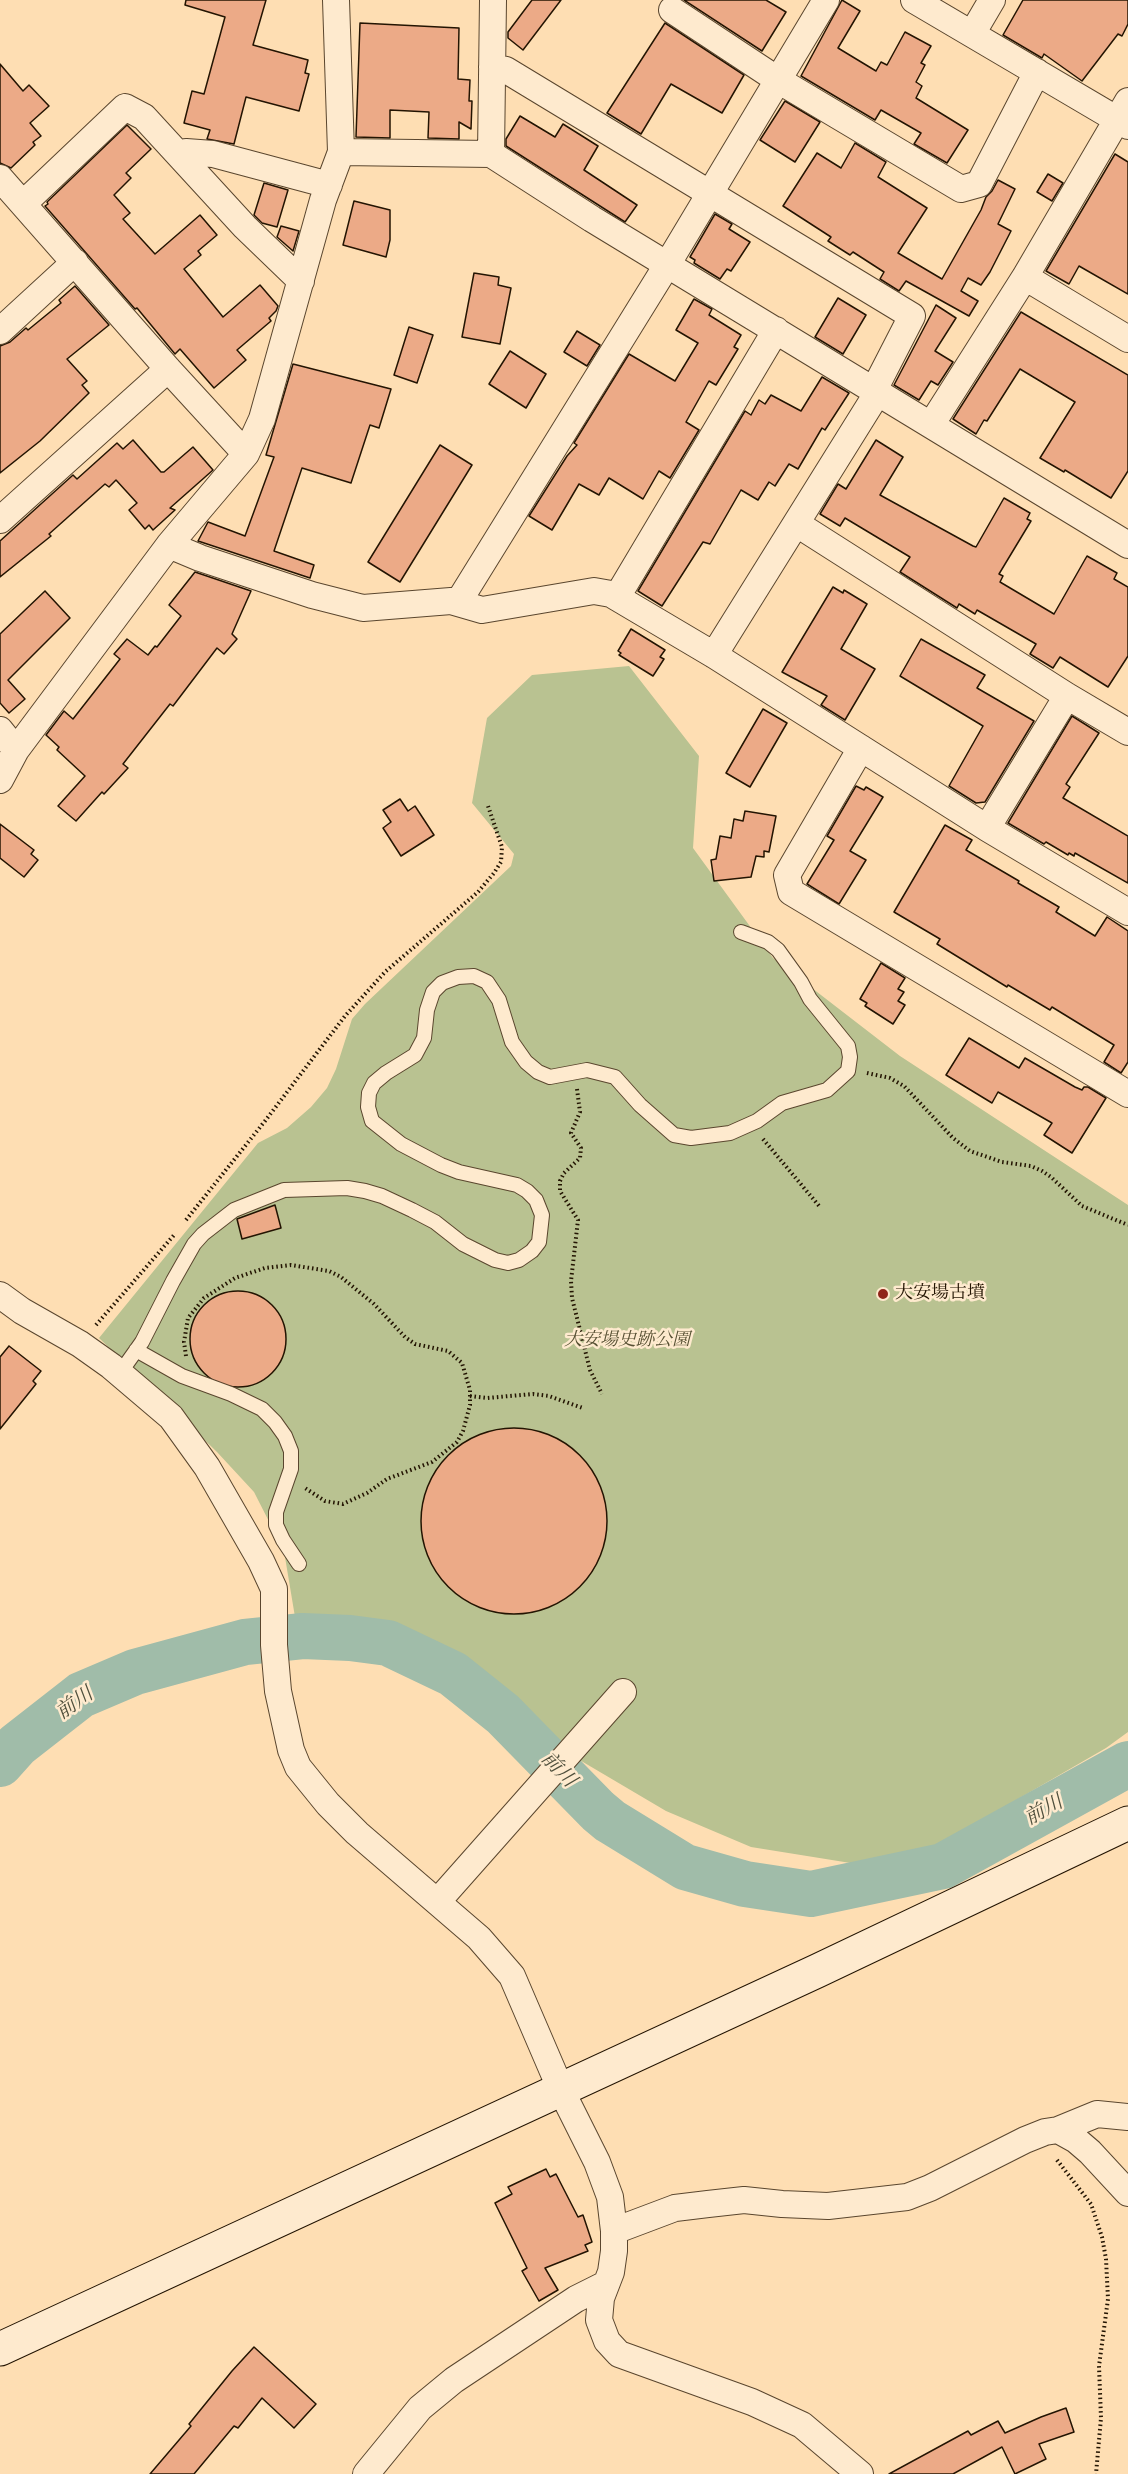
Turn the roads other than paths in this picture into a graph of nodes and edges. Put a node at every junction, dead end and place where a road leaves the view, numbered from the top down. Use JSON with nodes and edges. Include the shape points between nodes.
{"nodes":[{"id":1,"x":336,"y":0,"type":"edge"},
{"id":2,"x":494,"y":0,"type":"edge"},
{"id":3,"x":826,"y":0,"type":"edge"},
{"id":4,"x":914,"y":0,"type":"edge"},
{"id":5,"x":992,"y":0,"type":"edge"},
{"id":6,"x":672,"y":10,"type":"dead end"},
{"id":7,"x":972,"y":34,"type":"junction"},
{"id":8,"x":492,"y":67,"type":"junction"},
{"id":9,"x":1037,"y":72,"type":"junction"},
{"id":10,"x":778,"y":80,"type":"junction"},
{"id":11,"x":1124,"y":115,"type":"edge"},
{"id":12,"x":341,"y":152,"type":"junction"},
{"id":13,"x":491,"y":154,"type":"junction"},
{"id":14,"x":178,"y":155,"type":"junction"},
{"id":15,"x":0,"y":178,"type":"edge"},
{"id":16,"x":329,"y":185,"type":"junction"},
{"id":17,"x":709,"y":195,"type":"junction"},
{"id":18,"x":24,"y":203,"type":"junction"},
{"id":19,"x":75,"y":262,"type":"junction"},
{"id":20,"x":667,"y":265,"type":"junction"},
{"id":21,"x":1025,"y":277,"type":"junction"},
{"id":22,"x":301,"y":281,"type":"junction"},
{"id":23,"x":776,"y":330,"type":"junction"},
{"id":24,"x":0,"y":331,"type":"edge"},
{"id":25,"x":1128,"y":339,"type":"edge"},
{"id":26,"x":168,"y":369,"type":"junction"},
{"id":27,"x":876,"y":391,"type":"junction"},
{"id":28,"x":932,"y":424,"type":"junction"},
{"id":29,"x":246,"y":454,"type":"junction"},
{"id":30,"x":0,"y":520,"type":"edge"},
{"id":31,"x":797,"y":524,"type":"junction"},
{"id":32,"x":169,"y":545,"type":"junction"},
{"id":33,"x":1128,"y":545,"type":"edge"},
{"id":34,"x":617,"y":597,"type":"junction"},
{"id":35,"x":459,"y":601,"type":"junction"},
{"id":36,"x":714,"y":655,"type":"junction"},
{"id":37,"x":1067,"y":696,"type":"junction"},
{"id":38,"x":1128,"y":732,"type":"edge"},
{"id":39,"x":8,"y":740,"type":"edge"},
{"id":40,"x":861,"y":748,"type":"junction"},
{"id":41,"x":0,"y":780,"type":"edge"},
{"id":42,"x":987,"y":828,"type":"junction"},
{"id":43,"x":1128,"y":912,"type":"edge"},
{"id":44,"x":741,"y":932,"type":"dead end"},
{"id":45,"x":1128,"y":1094,"type":"edge"},
{"id":46,"x":0,"y":1295,"type":"edge"},
{"id":47,"x":136,"y":1350,"type":"junction"},
{"id":48,"x":120,"y":1373,"type":"junction"},
{"id":49,"x":298,"y":1564,"type":"dead end"},
{"id":50,"x":624,"y":1692,"type":"dead end"},
{"id":51,"x":1128,"y":1823,"type":"edge"},
{"id":52,"x":438,"y":1901,"type":"junction"},
{"id":53,"x":561,"y":2090,"type":"junction"},
{"id":54,"x":1128,"y":2117,"type":"edge"},
{"id":55,"x":1047,"y":2133,"type":"junction"},
{"id":56,"x":1128,"y":2193,"type":"edge"},
{"id":57,"x":614,"y":2231,"type":"junction"},
{"id":58,"x":606,"y":2284,"type":"junction"},
{"id":59,"x":0,"y":2349,"type":"edge"},
{"id":60,"x":366,"y":2474,"type":"edge"},
{"id":61,"x":860,"y":2474,"type":"edge"}],
"edges":[{"from":1,"to":12,"type":"street"},
{"from":2,"to":8,"type":"street"},
{"from":3,"to":10,"type":"street"},
{"from":4,"to":7,"type":"street"},
{"from":5,"to":7,"type":"street"},
{"from":6,"to":10,"type":"street"},
{"from":7,"to":9,"type":"street"},
{"from":8,"to":13,"type":"street"},
{"from":8,"to":17,"type":"street","via":[[506,70]]},
{"from":9,"to":10,"type":"street","via":[[980,184],[961,189]]},
{"from":9,"to":11,"type":"street"},
{"from":10,"to":17,"type":"street"},
{"from":11,"to":21,"type":"street"},
{"from":12,"to":13,"type":"street"},
{"from":12,"to":16,"type":"street"},
{"from":13,"to":20,"type":"street"},
{"from":14,"to":16,"type":"street","via":[[213,154]]},
{"from":14,"to":18,"type":"street","via":[[144,117],[125,107]]},
{"from":14,"to":22,"type":"street"},
{"from":15,"to":18,"type":"street"},
{"from":16,"to":22,"type":"street"},
{"from":17,"to":20,"type":"street"},
{"from":17,"to":27,"type":"street","via":[[912,316]]},
{"from":18,"to":19,"type":"street"},
{"from":19,"to":24,"type":"street"},
{"from":19,"to":26,"type":"street"},
{"from":20,"to":23,"type":"street"},
{"from":20,"to":35,"type":"street"},
{"from":21,"to":25,"type":"street"},
{"from":21,"to":28,"type":"street"},
{"from":22,"to":29,"type":"street","via":[[262,419]]},
{"from":23,"to":27,"type":"street"},
{"from":23,"to":34,"type":"street"},
{"from":26,"to":29,"type":"street"},
{"from":26,"to":30,"type":"street"},
{"from":27,"to":28,"type":"street"},
{"from":27,"to":31,"type":"street"},
{"from":28,"to":33,"type":"street"},
{"from":29,"to":32,"type":"street"},
{"from":31,"to":36,"type":"street"},
{"from":31,"to":37,"type":"street"},
{"from":32,"to":35,"type":"street","via":[[312,595],[363,608]]},
{"from":32,"to":39,"type":"street"},
{"from":34,"to":35,"type":"street","via":[[594,591],[482,610]]},
{"from":34,"to":36,"type":"street"},
{"from":36,"to":40,"type":"street"},
{"from":37,"to":38,"type":"street"},
{"from":37,"to":42,"type":"street"},
{"from":39,"to":41,"type":"street"},
{"from":40,"to":42,"type":"street"},
{"from":40,"to":45,"type":"street","via":[[787,876],[791,892]]},
{"from":42,"to":43,"type":"street"},
{"from":44,"to":47,"type":"lane","via":[[768,942],[786,960],[810,999],[848,1046],[848,1071],[827,1090],[782,1103],[730,1133],[691,1138],[674,1135],[615,1077],[587,1070],[550,1077],[538,1072],[512,1042],[499,1000],[487,982],[474,976],[442,983],[433,992],[424,1038],[416,1055],[374,1083],[368,1107],[372,1121],[401,1144],[441,1165],[527,1191],[542,1215],[539,1242],[532,1251],[508,1263],[495,1260],[463,1244],[435,1222],[365,1191],[284,1190],[234,1210],[203,1234],[172,1281]]},
{"from":46,"to":48,"type":"street"},
{"from":47,"to":48,"type":"lane"},
{"from":47,"to":49,"type":"lane","via":[[164,1368],[262,1409],[275,1422],[291,1451],[289,1476],[276,1512],[276,1525]]},
{"from":48,"to":52,"type":"street","via":[[171,1417],[207,1467],[261,1561],[274,1590],[278,1691],[298,1767],[357,1833]]},
{"from":50,"to":52,"type":"street"},
{"from":51,"to":53,"type":"street"},
{"from":52,"to":53,"type":"street","via":[[491,1949],[512,1976]]},
{"from":53,"to":57,"type":"street","via":[[597,2162],[610,2197]]},
{"from":53,"to":59,"type":"street"},
{"from":54,"to":55,"type":"street","via":[[1097,2114]]},
{"from":55,"to":56,"type":"street","via":[[1076,2140]]},
{"from":55,"to":57,"type":"street","via":[[907,2197],[828,2206],[744,2200],[708,2204],[675,2208]]},
{"from":57,"to":58,"type":"street","via":[[611,2272]]},
{"from":58,"to":60,"type":"street","via":[[576,2299],[454,2380],[420,2408]]},
{"from":58,"to":61,"type":"street","via":[[598,2320],[607,2342],[619,2354],[752,2402],[802,2425]]}]}
